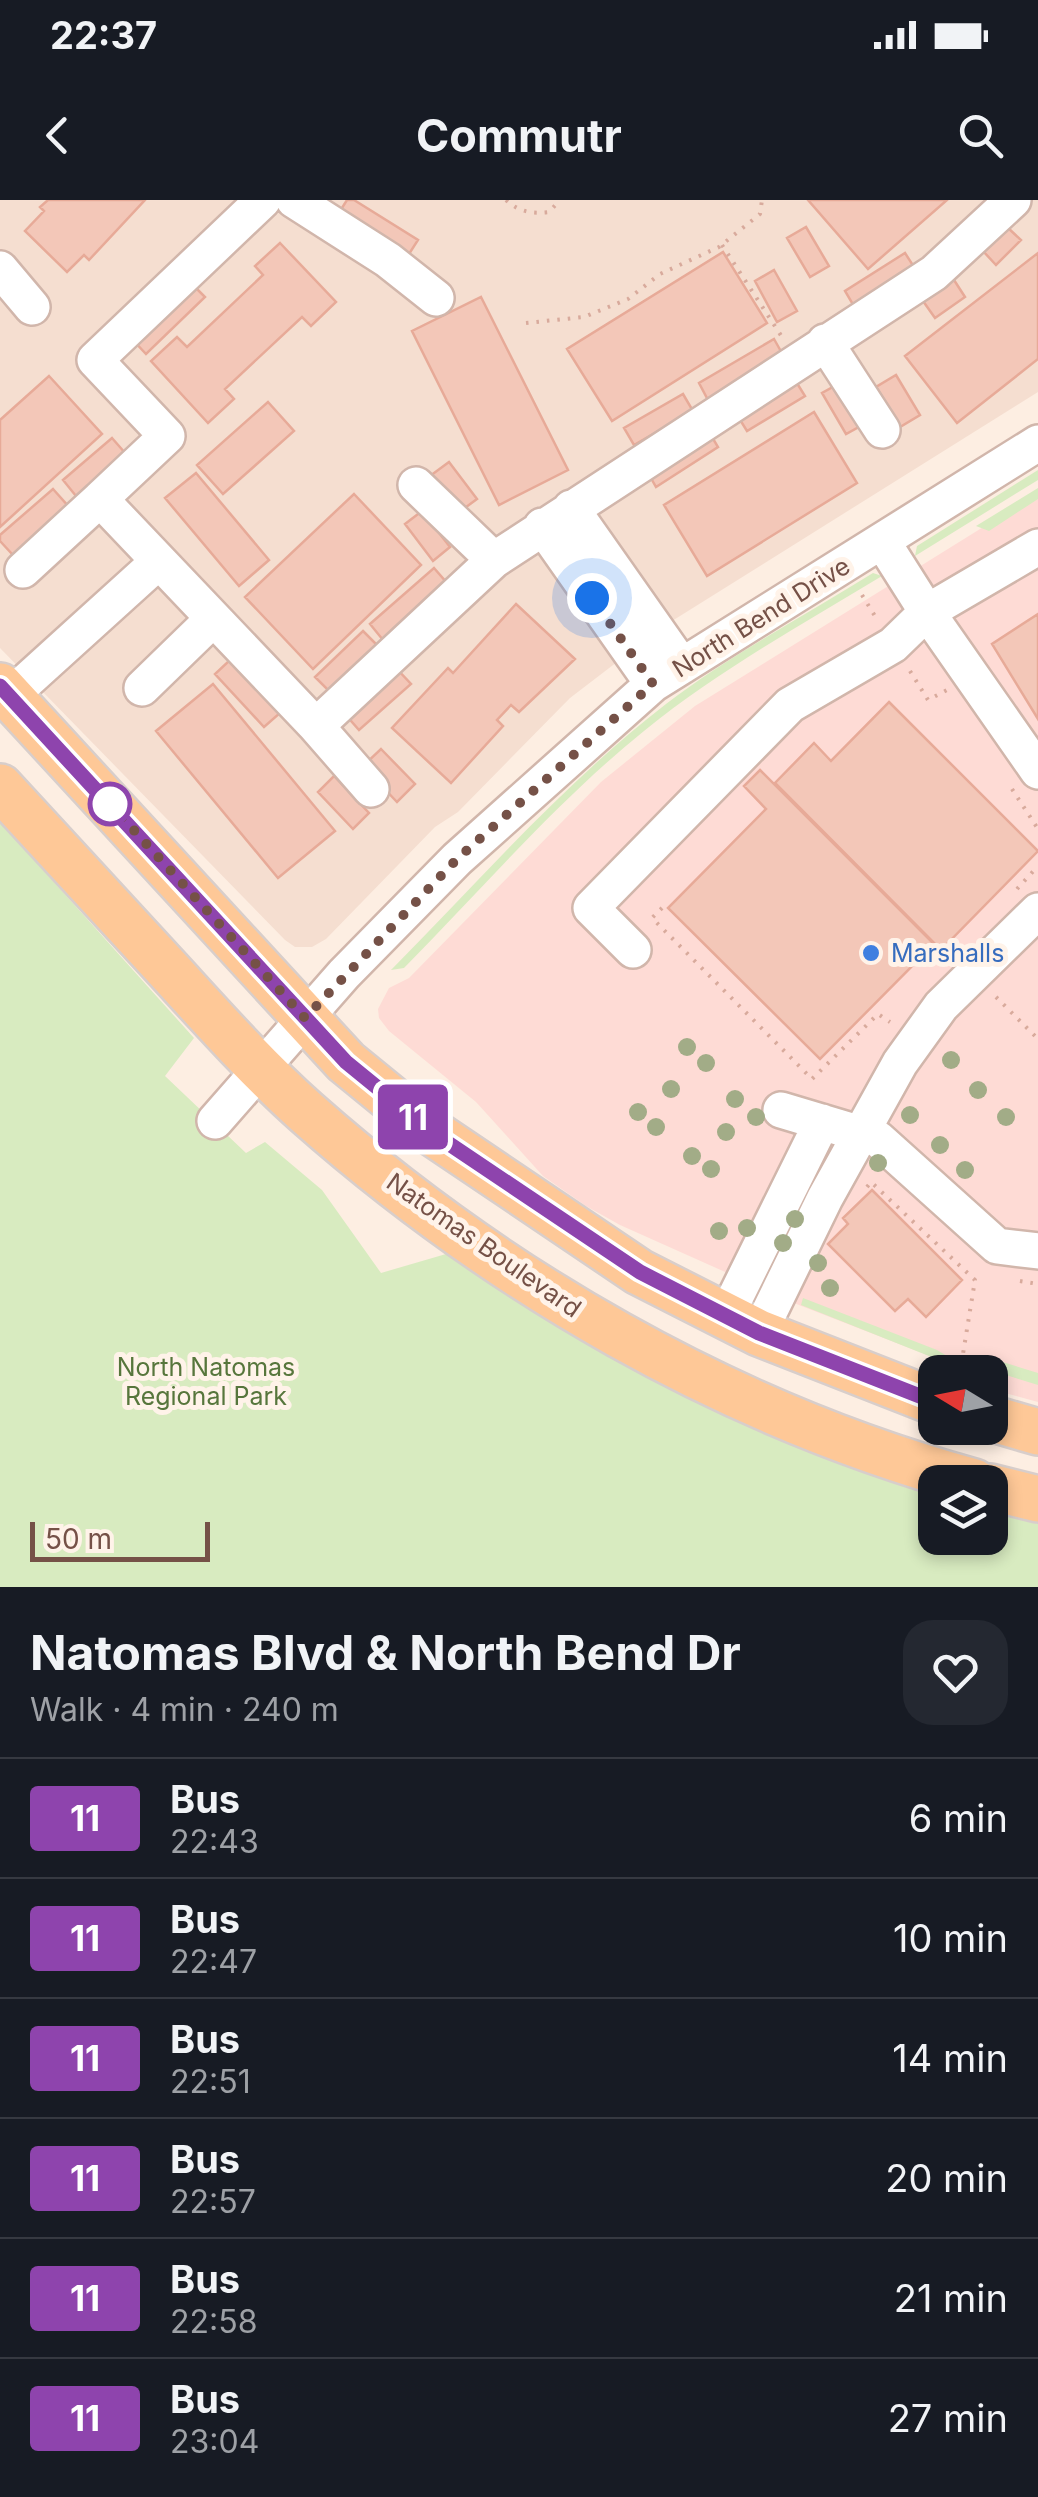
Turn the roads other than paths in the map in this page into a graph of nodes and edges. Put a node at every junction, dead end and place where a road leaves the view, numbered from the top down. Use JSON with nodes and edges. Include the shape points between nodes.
{"nodes":[{"id":1,"x":263,"y":200,"type":"edge"},
{"id":2,"x":294,"y":200,"type":"edge"},
{"id":3,"x":1012,"y":200,"type":"edge"},
{"id":4,"x":0,"y":269,"type":"edge"},
{"id":5,"x":436,"y":298,"type":"dead end"},
{"id":6,"x":32,"y":306,"type":"dead end"},
{"id":7,"x":811,"y":352,"type":"junction"},
{"id":8,"x":882,"y":430,"type":"dead end"},
{"id":9,"x":1038,"y":443,"type":"edge"},
{"id":10,"x":416,"y":485,"type":"dead end"},
{"id":11,"x":100,"y":499,"type":"junction"},
{"id":12,"x":557,"y":517,"type":"junction"},
{"id":13,"x":882,"y":540,"type":"junction"},
{"id":14,"x":1038,"y":546,"type":"edge"},
{"id":15,"x":494,"y":560,"type":"junction"},
{"id":16,"x":159,"y":561,"type":"junction"},
{"id":17,"x":23,"y":570,"type":"dead end"},
{"id":18,"x":927,"y":612,"type":"junction"},
{"id":19,"x":213,"y":619,"type":"junction"},
{"id":20,"x":667,"y":675,"type":"junction"},
{"id":21,"x":142,"y":688,"type":"dead end"},
{"id":22,"x":5,"y":691,"type":"edge"},
{"id":23,"x":316,"y":726,"type":"junction"},
{"id":24,"x":1023,"y":777,"type":"edge"},
{"id":25,"x":0,"y":787,"type":"edge"},
{"id":26,"x":371,"y":790,"type":"dead end"},
{"id":27,"x":1026,"y":902,"type":"edge"},
{"id":28,"x":633,"y":950,"type":"dead end"},
{"id":29,"x":305,"y":1018,"type":"junction"},
{"id":30,"x":262,"y":1068,"type":"junction"},
{"id":31,"x":781,"y":1110,"type":"dead end"},
{"id":32,"x":214,"y":1121,"type":"dead end"},
{"id":33,"x":822,"y":1122,"type":"junction"},
{"id":34,"x":860,"y":1133,"type":"junction"},
{"id":35,"x":1038,"y":1251,"type":"edge"},
{"id":36,"x":742,"y":1324,"type":"junction"},
{"id":37,"x":918,"y":1395,"type":"edge"},
{"id":38,"x":1008,"y":1423,"type":"edge"},
{"id":39,"x":1038,"y":1432,"type":"edge"},
{"id":40,"x":922,"y":1465,"type":"edge"},
{"id":41,"x":1008,"y":1492,"type":"edge"},
{"id":42,"x":1038,"y":1500,"type":"edge"}],
"edges":[{"from":1,"to":11,"type":"street","via":[[96,360],[167,436]]},
{"from":2,"to":5,"type":"street"},
{"from":3,"to":7,"type":"street","via":[[934,274]]},
{"from":4,"to":6,"type":"street"},
{"from":7,"to":8,"type":"street"},
{"from":7,"to":12,"type":"street"},
{"from":9,"to":13,"type":"street","name":"North Bend Drive"},
{"from":10,"to":15,"type":"street"},
{"from":11,"to":16,"type":"street"},
{"from":11,"to":17,"type":"street"},
{"from":12,"to":15,"type":"street"},
{"from":12,"to":20,"type":"street"},
{"from":13,"to":18,"type":"street"},
{"from":13,"to":20,"type":"street","name":"North Bend Drive"},
{"from":14,"to":18,"type":"street"},
{"from":15,"to":23,"type":"street"},
{"from":16,"to":19,"type":"street"},
{"from":16,"to":22,"type":"street"},
{"from":18,"to":24,"type":"street"},
{"from":18,"to":28,"type":"street","via":[[893,645],[790,705],[592,908]]},
{"from":19,"to":21,"type":"street"},
{"from":19,"to":23,"type":"street"},
{"from":20,"to":29,"type":"street","name":"North Bend Drive","via":[[457,859]]},
{"from":22,"to":29,"type":"main road"},
{"from":23,"to":26,"type":"street"},
{"from":25,"to":30,"type":"main road","name":"Natomas Boulevard"},
{"from":27,"to":34,"type":"street","via":[[900,1063]]},
{"from":29,"to":30,"type":"street","name":"North Bend Drive"},
{"from":29,"to":36,"type":"main road","via":[[346,1062],[478,1166],[612,1255]]},
{"from":30,"to":32,"type":"street","name":"North Bend Drive"},
{"from":30,"to":40,"type":"main road","name":"Natomas Boulevard","via":[[446,1224],[603,1326],[775,1412]]},
{"from":31,"to":33,"type":"street"},
{"from":33,"to":34,"type":"street"},
{"from":33,"to":36,"type":"street"},
{"from":34,"to":35,"type":"street","via":[[878,1138],[996,1246]]},
{"from":34,"to":36,"type":"street"},
{"from":36,"to":37,"type":"main road"},
{"from":38,"to":39,"type":"main road"},
{"from":41,"to":42,"type":"main road"}]}
